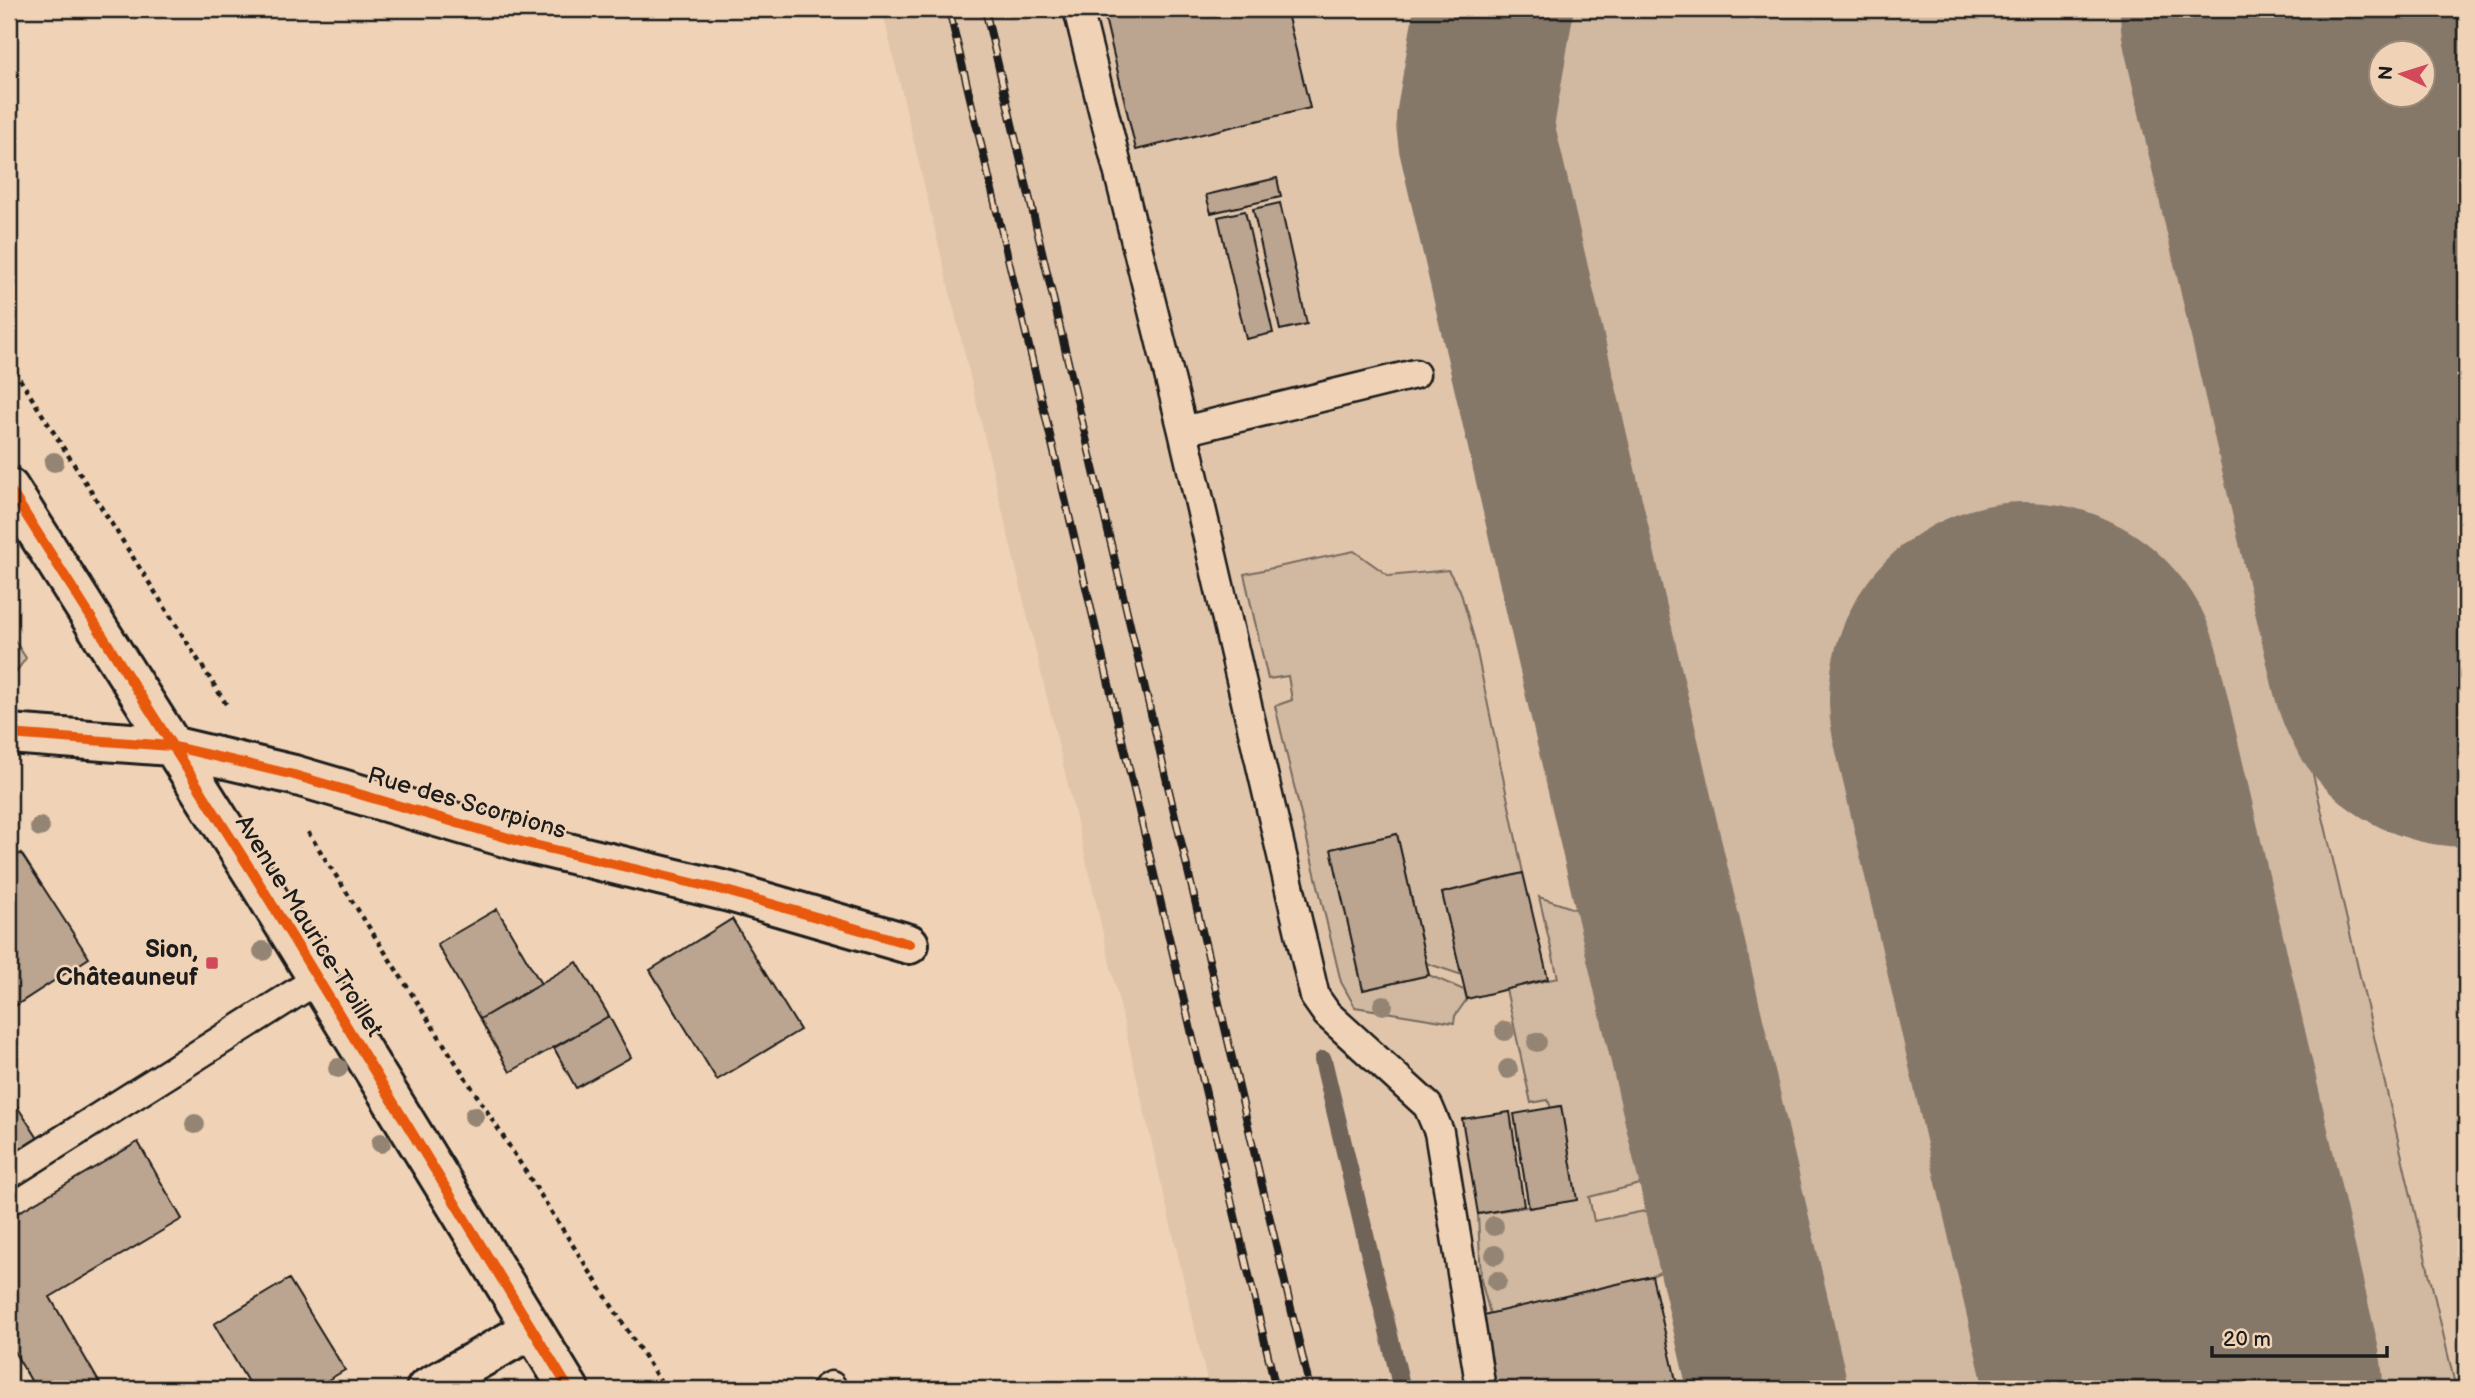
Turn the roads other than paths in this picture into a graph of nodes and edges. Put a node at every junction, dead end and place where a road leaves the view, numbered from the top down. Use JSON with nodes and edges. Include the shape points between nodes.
{"nodes":[{"id":1,"x":1078,"y":9,"type":"edge"},
{"id":2,"x":1415,"y":374,"type":"dead end"},
{"id":3,"x":1183,"y":430,"type":"junction"},
{"id":4,"x":9,"y":488,"type":"edge"},
{"id":5,"x":9,"y":734,"type":"edge"},
{"id":6,"x":171,"y":746,"type":"junction"},
{"id":7,"x":909,"y":944,"type":"dead end"},
{"id":8,"x":318,"y":979,"type":"junction"},
{"id":9,"x":9,"y":1174,"type":"edge"},
{"id":10,"x":530,"y":1330,"type":"junction"},
{"id":11,"x":426,"y":1389,"type":"edge"},
{"id":12,"x":569,"y":1389,"type":"edge"},
{"id":13,"x":1480,"y":1389,"type":"edge"}],
"edges":[{"from":1,"to":3,"type":"lane"},
{"from":2,"to":3,"type":"lane"},
{"from":3,"to":13,"type":"lane","via":[[1315,997],[1327,1014],[1428,1105],[1439,1132]]},
{"from":4,"to":6,"type":"street","name":"Avenue Maurice-Troillet"},
{"from":5,"to":6,"type":"street","name":"Rue des Scorpions"},
{"from":6,"to":7,"type":"street","name":"Rue des Scorpions","via":[[522,842],[730,892]]},
{"from":6,"to":8,"type":"street","name":"Avenue Maurice-Troillet"},
{"from":8,"to":9,"type":"lane"},
{"from":8,"to":10,"type":"street","name":"Avenue Maurice-Troillet"},
{"from":10,"to":11,"type":"street"},
{"from":10,"to":12,"type":"street","name":"Avenue Maurice-Troillet"}]}
